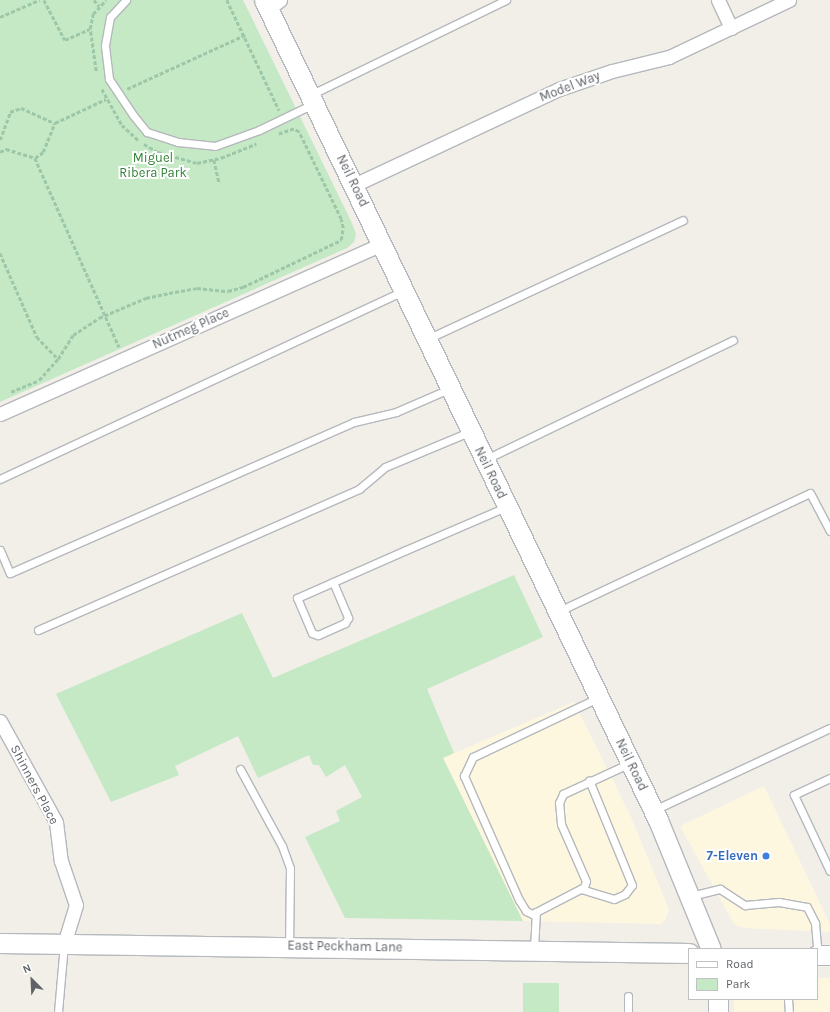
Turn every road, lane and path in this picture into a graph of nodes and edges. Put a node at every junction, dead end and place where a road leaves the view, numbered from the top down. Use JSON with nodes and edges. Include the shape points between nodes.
{"nodes":[{"id":1,"x":39,"y":0,"type":"edge"},
{"id":2,"x":44,"y":0,"type":"edge"},
{"id":3,"x":94,"y":0,"type":"edge"},
{"id":4,"x":106,"y":0,"type":"edge"},
{"id":5,"x":126,"y":0,"type":"edge"},
{"id":6,"x":227,"y":0,"type":"edge"},
{"id":7,"x":506,"y":0,"type":"edge"},
{"id":8,"x":718,"y":0,"type":"edge"},
{"id":9,"x":789,"y":0,"type":"edge"},
{"id":10,"x":271,"y":3,"type":"edge"},
{"id":11,"x":99,"y":6,"type":"junction"},
{"id":12,"x":0,"y":17,"type":"edge"},
{"id":13,"x":731,"y":28,"type":"junction"},
{"id":14,"x":90,"y":29,"type":"junction"},
{"id":15,"x":245,"y":35,"type":"junction"},
{"id":16,"x":98,"y":76,"type":"dead end"},
{"id":17,"x":99,"y":82,"type":"dead end"},
{"id":18,"x":118,"y":93,"type":"junction"},
{"id":19,"x":106,"y":99,"type":"junction"},
{"id":20,"x":312,"y":99,"type":"junction"},
{"id":21,"x":279,"y":111,"type":"dead end"},
{"id":22,"x":55,"y":123,"type":"junction"},
{"id":23,"x":275,"y":136,"type":"dead end"},
{"id":24,"x":0,"y":140,"type":"edge"},
{"id":25,"x":262,"y":141,"type":"dead end"},
{"id":26,"x":0,"y":152,"type":"edge"},
{"id":27,"x":35,"y":158,"type":"junction"},
{"id":28,"x":214,"y":160,"type":"junction"},
{"id":29,"x":219,"y":182,"type":"dead end"},
{"id":30,"x":354,"y":185,"type":"junction"},
{"id":31,"x":683,"y":220,"type":"dead end"},
{"id":32,"x":382,"y":244,"type":"junction"},
{"id":33,"x":0,"y":253,"type":"edge"},
{"id":34,"x":405,"y":291,"type":"junction"},
{"id":35,"x":105,"y":315,"type":"junction"},
{"id":36,"x":427,"y":339,"type":"junction"},
{"id":37,"x":734,"y":340,"type":"dead end"},
{"id":38,"x":120,"y":349,"type":"dead end"},
{"id":39,"x":58,"y":360,"type":"junction"},
{"id":40,"x":449,"y":388,"type":"junction"},
{"id":41,"x":6,"y":394,"type":"dead end"},
{"id":42,"x":0,"y":414,"type":"edge"},
{"id":43,"x":470,"y":431,"type":"junction"},
{"id":44,"x":484,"y":460,"type":"junction"},
{"id":45,"x":0,"y":479,"type":"edge"},
{"id":46,"x":506,"y":507,"type":"junction"},
{"id":47,"x":830,"y":530,"type":"edge"},
{"id":48,"x":0,"y":550,"type":"edge"},
{"id":49,"x":333,"y":582,"type":"junction"},
{"id":50,"x":557,"y":612,"type":"junction"},
{"id":51,"x":38,"y":630,"type":"dead end"},
{"id":52,"x":599,"y":698,"type":"junction"},
{"id":53,"x":0,"y":721,"type":"edge"},
{"id":54,"x":830,"y":728,"type":"edge"},
{"id":55,"x":630,"y":763,"type":"junction"},
{"id":56,"x":240,"y":768,"type":"dead end"},
{"id":57,"x":830,"y":778,"type":"edge"},
{"id":58,"x":589,"y":780,"type":"junction"},
{"id":59,"x":653,"y":810,"type":"junction"},
{"id":60,"x":830,"y":871,"type":"edge"},
{"id":61,"x":581,"y":889,"type":"junction"},
{"id":62,"x":691,"y":896,"type":"junction"},
{"id":63,"x":534,"y":916,"type":"junction"},
{"id":64,"x":0,"y":943,"type":"edge"},
{"id":65,"x":64,"y":944,"type":"junction"},
{"id":66,"x":289,"y":946,"type":"junction"},
{"id":67,"x":711,"y":948,"type":"edge"},
{"id":68,"x":534,"y":950,"type":"junction"},
{"id":69,"x":688,"y":953,"type":"edge"},
{"id":70,"x":822,"y":955,"type":"edge"},
{"id":71,"x":628,"y":996,"type":"dead end"},
{"id":72,"x":718,"y":1000,"type":"edge"},
{"id":73,"x":788,"y":1000,"type":"edge"},
{"id":74,"x":58,"y":1012,"type":"edge"},
{"id":75,"x":628,"y":1012,"type":"edge"},
{"id":76,"x":718,"y":1012,"type":"edge"},
{"id":77,"x":789,"y":1012,"type":"edge"}],
"edges":[{"from":1,"to":12,"type":"path"},
{"from":2,"to":14,"type":"path","via":[[65,40]]},
{"from":3,"to":11,"type":"path"},
{"from":4,"to":11,"type":"path"},
{"from":5,"to":18,"type":"lane","via":[[110,17],[106,46],[109,79]]},
{"from":6,"to":15,"type":"path"},
{"from":7,"to":20,"type":"lane"},
{"from":8,"to":13,"type":"street"},
{"from":9,"to":13,"type":"street","name":"Model Way"},
{"from":10,"to":20,"type":"street","name":"Neil Road"},
{"from":11,"to":14,"type":"path"},
{"from":13,"to":30,"type":"street","name":"Model Way","via":[[669,57],[612,70],[559,89]]},
{"from":14,"to":16,"type":"path"},
{"from":15,"to":18,"type":"path"},
{"from":15,"to":21,"type":"path"},
{"from":17,"to":19,"type":"path"},
{"from":18,"to":19,"type":"path"},
{"from":18,"to":20,"type":"lane","via":[[147,132],[178,142],[215,146],[259,130]]},
{"from":19,"to":22,"type":"path"},
{"from":19,"to":28,"type":"path","via":[[122,125],[158,152],[197,163]]},
{"from":20,"to":30,"type":"street","name":"Neil Road"},
{"from":22,"to":24,"type":"path","via":[[21,108],[10,112]]},
{"from":22,"to":27,"type":"path","via":[[43,152]]},
{"from":23,"to":35,"type":"path","via":[[288,130],[299,132],[341,220],[341,240],[243,287],[228,291],[197,288],[169,293],[146,298]]},
{"from":25,"to":28,"type":"path"},
{"from":26,"to":27,"type":"path","via":[[6,149]]},
{"from":27,"to":35,"type":"path"},
{"from":28,"to":29,"type":"path"},
{"from":30,"to":32,"type":"street","name":"Neil Road"},
{"from":31,"to":36,"type":"lane"},
{"from":32,"to":34,"type":"street","name":"Neil Road"},
{"from":32,"to":42,"type":"street","name":"Nutmeg Place"},
{"from":33,"to":39,"type":"path","via":[[37,337]]},
{"from":34,"to":36,"type":"street","name":"Neil Road"},
{"from":34,"to":45,"type":"lane"},
{"from":35,"to":38,"type":"path"},
{"from":35,"to":39,"type":"path","via":[[86,324],[73,335]]},
{"from":36,"to":40,"type":"street","name":"Neil Road"},
{"from":37,"to":44,"type":"lane"},
{"from":39,"to":41,"type":"path","via":[[39,380]]},
{"from":40,"to":43,"type":"street","name":"Neil Road"},
{"from":40,"to":48,"type":"lane","via":[[396,412],[354,422],[10,573]]},
{"from":43,"to":44,"type":"street","name":"Neil Road"},
{"from":43,"to":51,"type":"lane","via":[[385,467],[359,489]]},
{"from":44,"to":46,"type":"street","name":"Neil Road"},
{"from":46,"to":49,"type":"lane"},
{"from":46,"to":50,"type":"street","name":"Neil Road"},
{"from":47,"to":50,"type":"lane","via":[[810,493]]},
{"from":49,"to":49,"type":"lane","via":[[297,598],[312,633],[318,635],[345,623],[348,618]]},
{"from":50,"to":52,"type":"street","name":"Neil Road"},
{"from":52,"to":55,"type":"street","name":"Neil Road"},
{"from":52,"to":63,"type":"lane","via":[[473,757],[464,776],[519,900],[526,911]]},
{"from":53,"to":65,"type":"street","name":"Shinners Place","via":[[56,822],[61,861],[76,905]]},
{"from":54,"to":59,"type":"lane"},
{"from":55,"to":58,"type":"lane"},
{"from":55,"to":59,"type":"street","name":"Neil Road"},
{"from":56,"to":66,"type":"lane","via":[[282,846],[290,868]]},
{"from":57,"to":60,"type":"lane","via":[[794,795]]},
{"from":58,"to":61,"type":"lane","via":[[568,789],[560,803],[561,824],[586,881]]},
{"from":58,"to":61,"type":"lane","via":[[632,885],[625,894],[614,899]]},
{"from":59,"to":62,"type":"street","name":"Neil Road"},
{"from":61,"to":63,"type":"lane","via":[[539,909]]},
{"from":62,"to":67,"type":"street","name":"Neil Road"},
{"from":62,"to":70,"type":"lane","via":[[720,889],[745,905],[779,902],[807,907],[815,923]]},
{"from":63,"to":68,"type":"lane"},
{"from":64,"to":65,"type":"street","name":"East Peckham Lane"},
{"from":65,"to":66,"type":"street","name":"East Peckham Lane"},
{"from":65,"to":74,"type":"lane"},
{"from":66,"to":68,"type":"street","name":"East Peckham Lane"},
{"from":68,"to":69,"type":"street","name":"East Peckham Lane"},
{"from":71,"to":75,"type":"lane"},
{"from":72,"to":76,"type":"street"},
{"from":73,"to":77,"type":"lane"}]}
